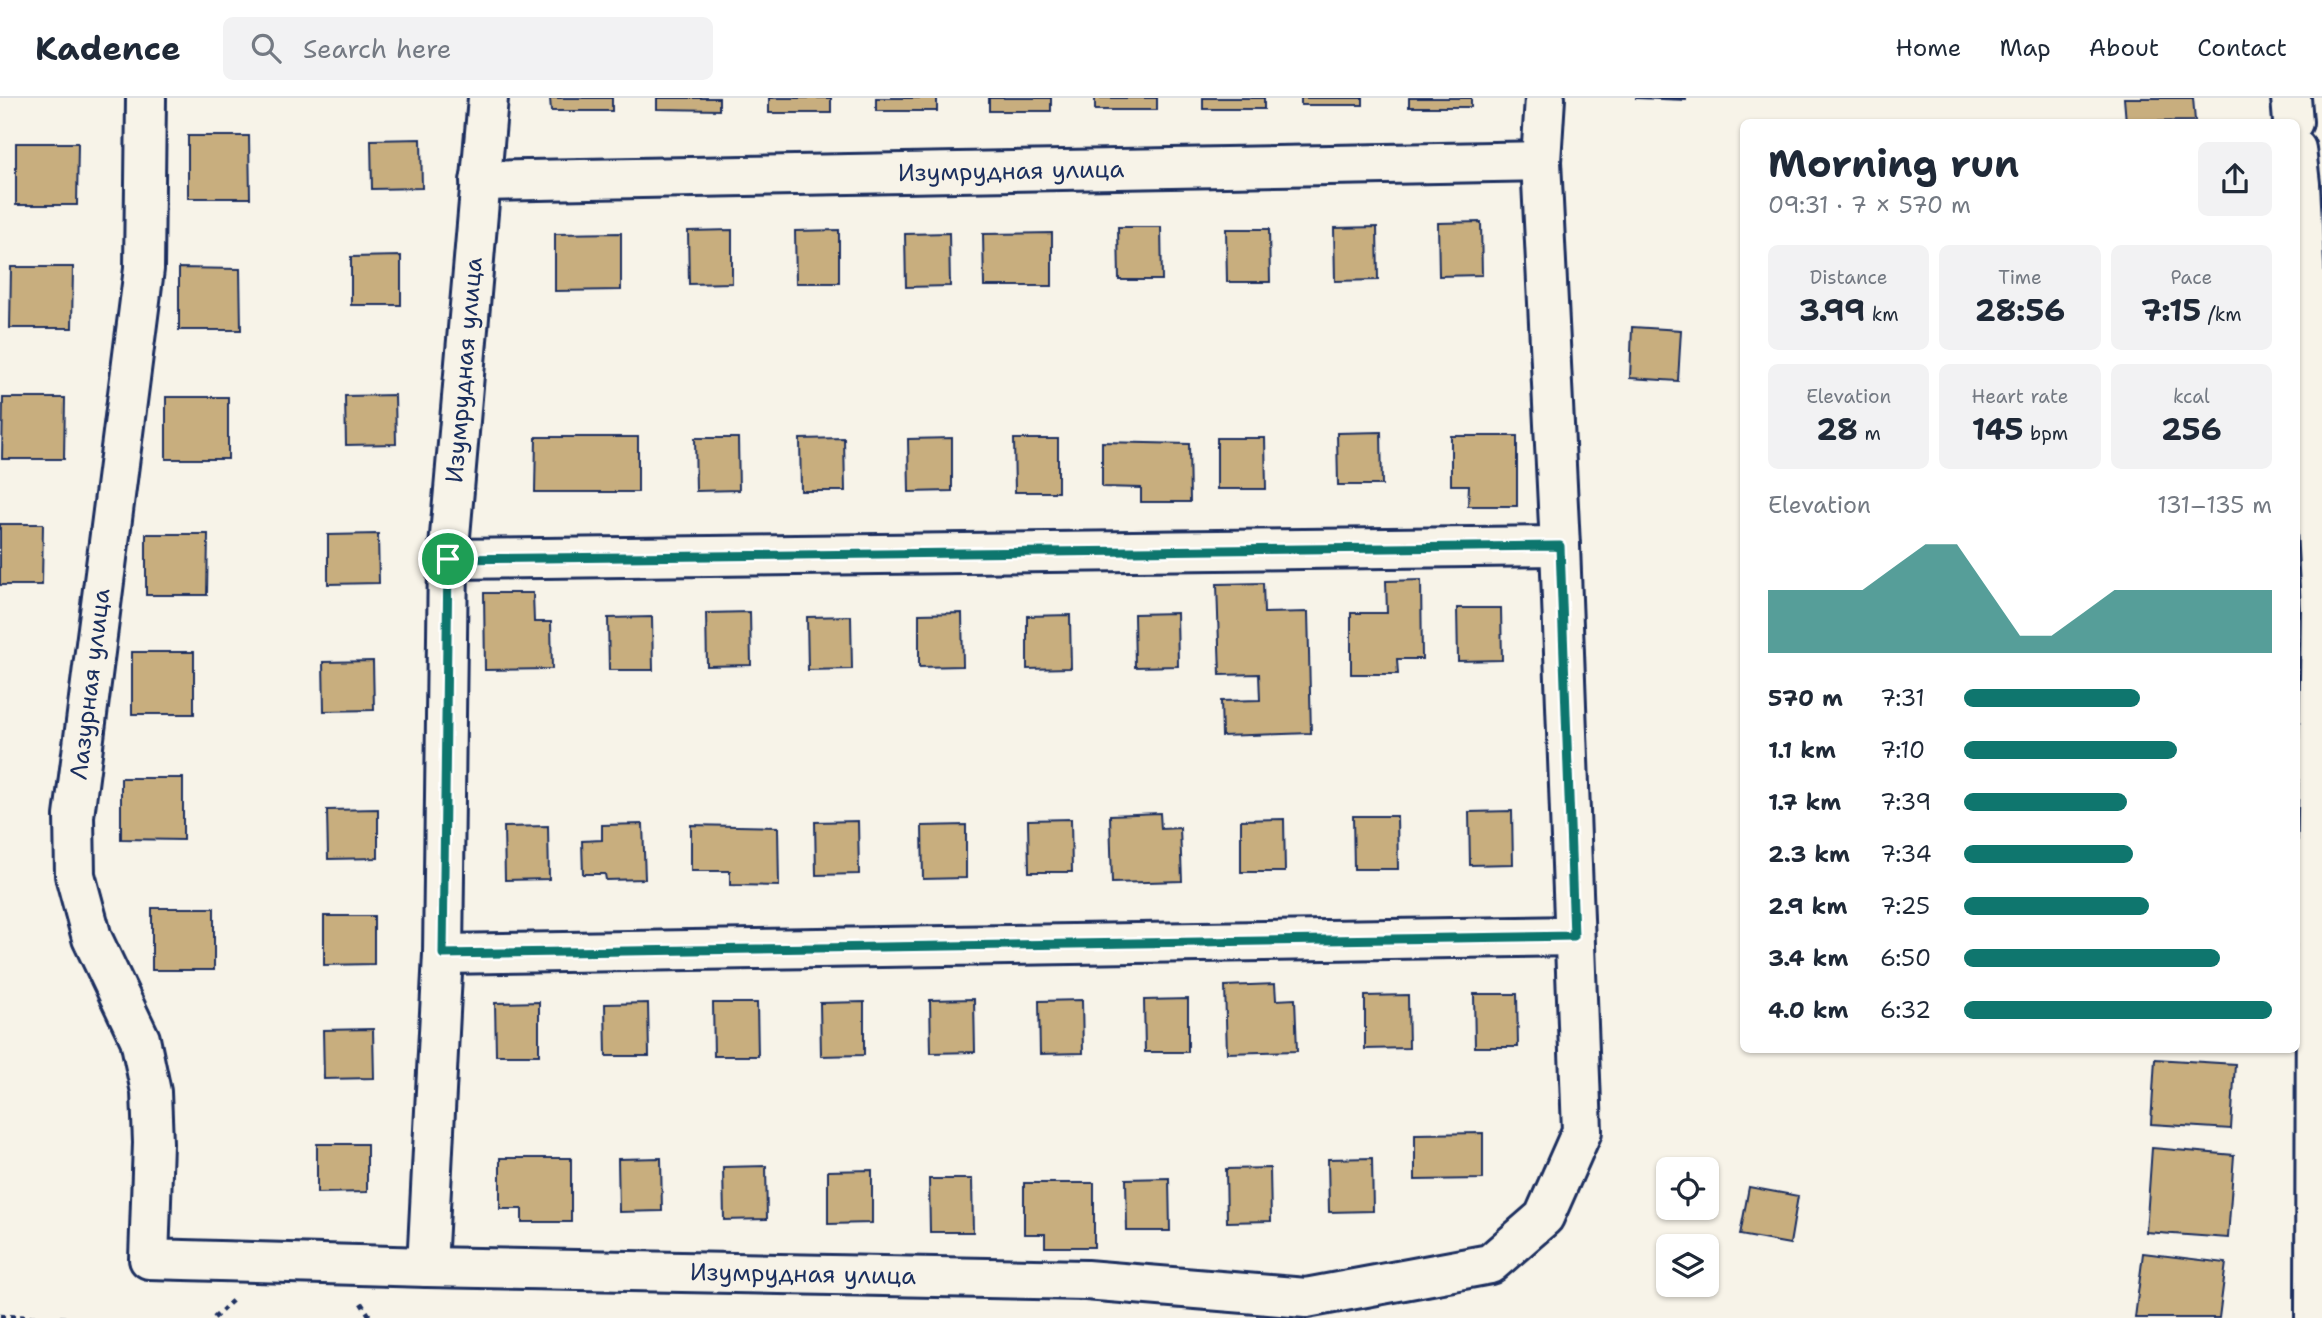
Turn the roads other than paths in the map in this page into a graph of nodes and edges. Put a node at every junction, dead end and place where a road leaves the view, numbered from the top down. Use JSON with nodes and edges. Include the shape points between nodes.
{"nodes":[{"id":1,"x":146,"y":98,"type":"edge"},
{"id":2,"x":488,"y":98,"type":"edge"},
{"id":3,"x":1545,"y":98,"type":"edge"},
{"id":4,"x":2291,"y":98,"type":"edge"},
{"id":5,"x":2293,"y":119,"type":"edge"},
{"id":6,"x":1541,"y":161,"type":"junction"},
{"id":7,"x":480,"y":181,"type":"junction"},
{"id":8,"x":2300,"y":184,"type":"edge"},
{"id":9,"x":1560,"y":546,"type":"junction"},
{"id":10,"x":448,"y":559,"type":"junction"},
{"id":11,"x":1574,"y":936,"type":"junction"},
{"id":12,"x":443,"y":954,"type":"junction"},
{"id":13,"x":427,"y":1267,"type":"junction"},
{"id":14,"x":2315,"y":1318,"type":"edge"}],
"edges":[{"from":1,"to":13,"type":"street","name":"Лазурная улица","via":[[144,270],[74,816],[75,875],[92,938],[140,1039],[151,1093],[149,1259]]},
{"from":2,"to":7,"type":"street","name":"Изумрудная улица"},
{"from":3,"to":6,"type":"street"},
{"from":4,"to":5,"type":"street"},
{"from":6,"to":7,"type":"street","name":"Изумрудная улица"},
{"from":6,"to":9,"type":"street"},
{"from":7,"to":10,"type":"street","name":"Изумрудная улица"},
{"from":8,"to":14,"type":"street","via":[[2321,609]]},
{"from":9,"to":10,"type":"street"},
{"from":9,"to":11,"type":"street"},
{"from":10,"to":12,"type":"street","name":"Изумрудная улица"},
{"from":11,"to":12,"type":"street"},
{"from":11,"to":13,"type":"street","name":"Изумрудная улица","via":[[1582,1131],[1544,1217],[1490,1264],[1306,1298],[1086,1280]]},
{"from":12,"to":13,"type":"street","name":"Изумрудная улица"}]}
